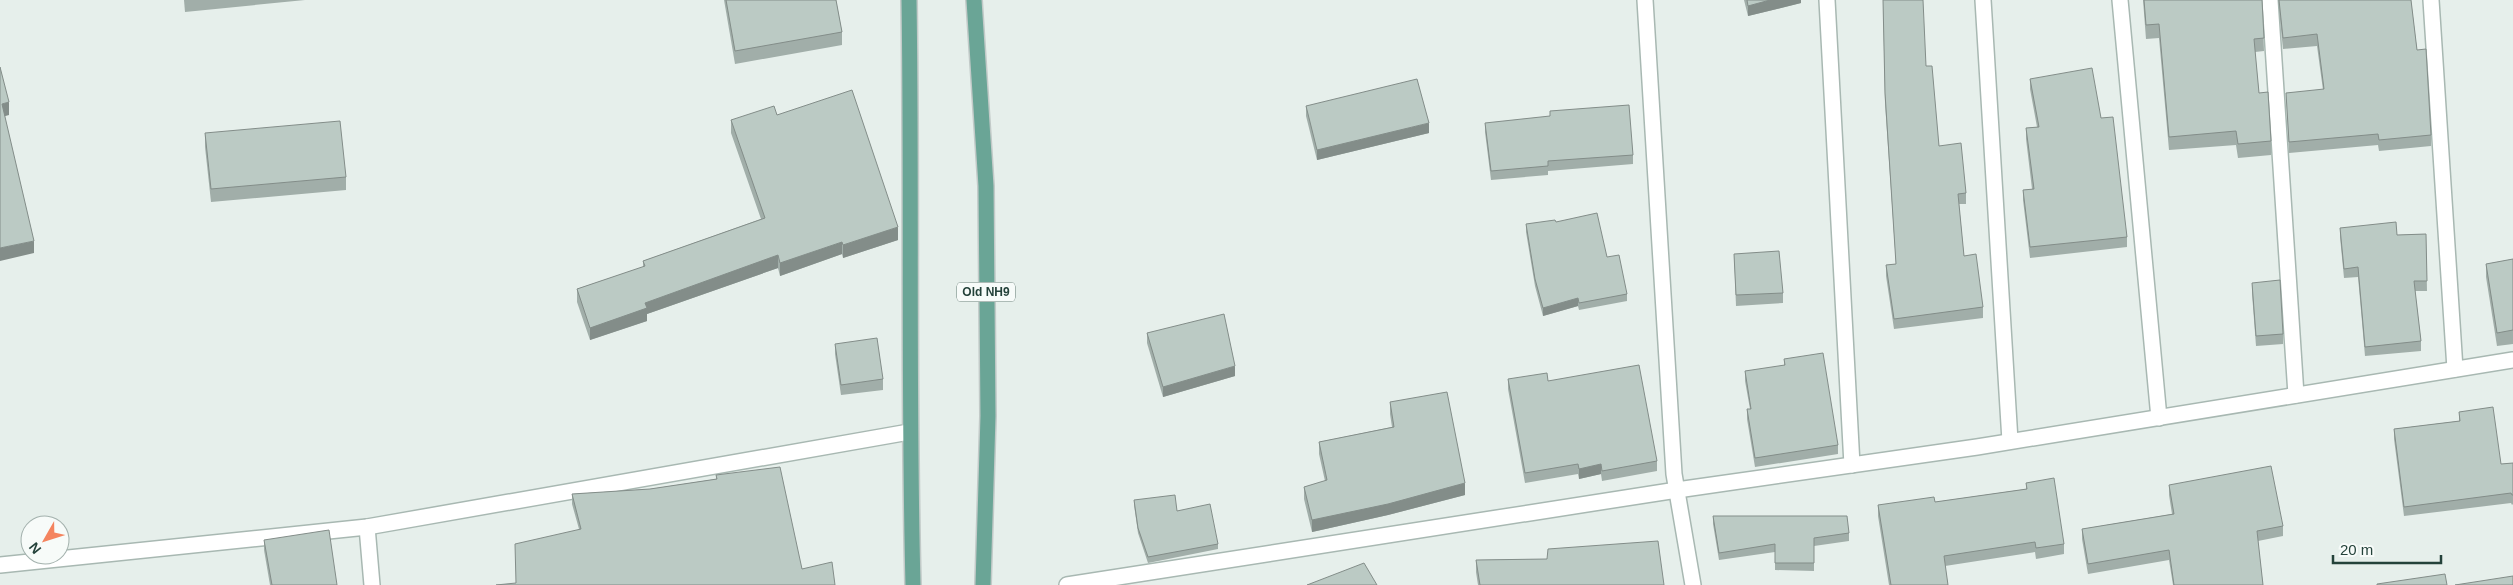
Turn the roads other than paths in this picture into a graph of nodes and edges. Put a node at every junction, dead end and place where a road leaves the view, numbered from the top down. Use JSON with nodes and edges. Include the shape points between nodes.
{"nodes":[{"id":1,"x":909,"y":0,"type":"edge"},
{"id":2,"x":974,"y":0,"type":"edge"},
{"id":3,"x":1645,"y":0,"type":"edge"},
{"id":4,"x":1827,"y":0,"type":"edge"},
{"id":5,"x":1983,"y":0,"type":"edge"},
{"id":6,"x":2120,"y":0,"type":"edge"},
{"id":7,"x":2270,"y":0,"type":"edge"},
{"id":8,"x":2431,"y":0,"type":"edge"},
{"id":9,"x":2513,"y":360,"type":"edge"},
{"id":10,"x":2455,"y":369,"type":"junction"},
{"id":11,"x":2296,"y":395,"type":"junction"},
{"id":12,"x":2159,"y":418,"type":"junction"},
{"id":13,"x":909,"y":432,"type":"junction"},
{"id":14,"x":2010,"y":441,"type":"junction"},
{"id":15,"x":1852,"y":465,"type":"junction"},
{"id":16,"x":1677,"y":490,"type":"junction"},
{"id":17,"x":367,"y":527,"type":"junction"},
{"id":18,"x":0,"y":565,"type":"edge"},
{"id":19,"x":372,"y":585,"type":"edge"},
{"id":20,"x":913,"y":585,"type":"edge"},
{"id":21,"x":983,"y":585,"type":"edge"},
{"id":22,"x":1067,"y":585,"type":"edge"},
{"id":23,"x":1693,"y":585,"type":"edge"}],
"edges":[{"from":1,"to":13,"type":"main road","via":[[912,183]]},
{"from":2,"to":21,"type":"main road","number":"Old NH9","via":[[986,186],[988,416]]},
{"from":3,"to":16,"type":"street"},
{"from":4,"to":15,"type":"street"},
{"from":5,"to":14,"type":"street"},
{"from":6,"to":12,"type":"street"},
{"from":7,"to":11,"type":"street"},
{"from":8,"to":10,"type":"street"},
{"from":9,"to":10,"type":"street"},
{"from":10,"to":11,"type":"street"},
{"from":11,"to":12,"type":"street"},
{"from":12,"to":14,"type":"street"},
{"from":13,"to":17,"type":"street"},
{"from":13,"to":20,"type":"main road"},
{"from":14,"to":15,"type":"street"},
{"from":15,"to":16,"type":"street"},
{"from":16,"to":22,"type":"street"},
{"from":16,"to":23,"type":"street"},
{"from":17,"to":18,"type":"street"},
{"from":17,"to":19,"type":"street"}]}
